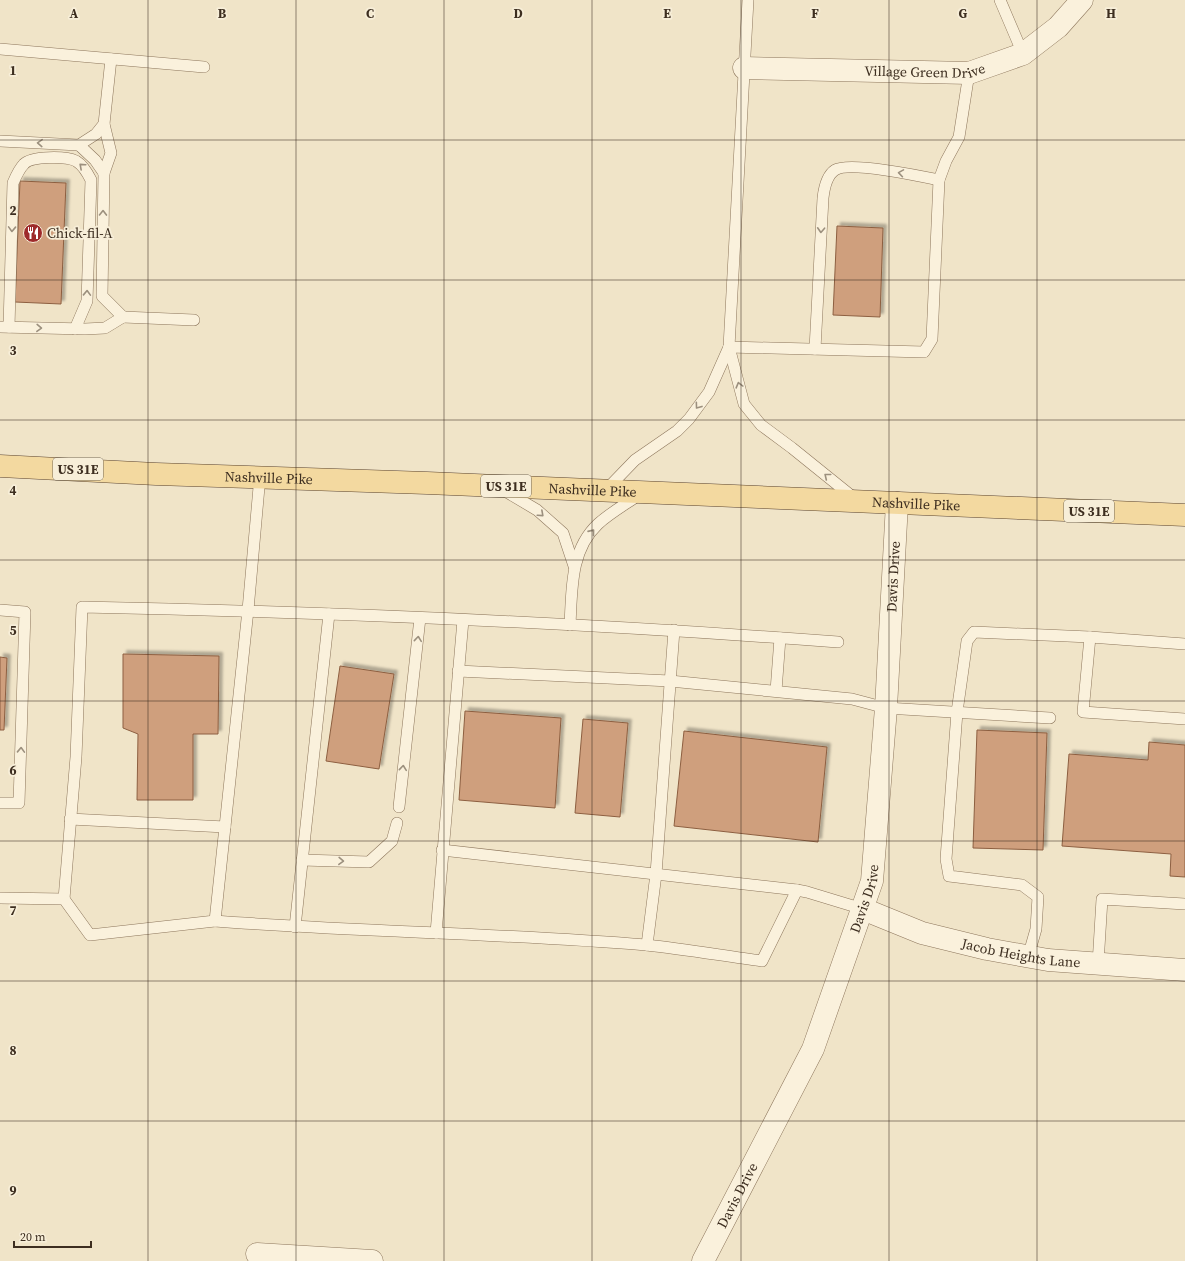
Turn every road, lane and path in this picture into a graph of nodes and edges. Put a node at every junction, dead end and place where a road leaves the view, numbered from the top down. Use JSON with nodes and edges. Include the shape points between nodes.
{"nodes":[{"id":1,"x":748,"y":0,"type":"edge"},
{"id":2,"x":1000,"y":0,"type":"edge"},
{"id":3,"x":1082,"y":0,"type":"edge"},
{"id":4,"x":0,"y":49,"type":"edge"},
{"id":5,"x":1023,"y":54,"type":"junction"},
{"id":6,"x":111,"y":59,"type":"junction"},
{"id":7,"x":204,"y":67,"type":"dead end"},
{"id":8,"x":744,"y":68,"type":"junction"},
{"id":9,"x":969,"y":73,"type":"junction"},
{"id":10,"x":104,"y":124,"type":"junction"},
{"id":11,"x":0,"y":141,"type":"edge"},
{"id":12,"x":79,"y":145,"type":"junction"},
{"id":13,"x":104,"y":173,"type":"junction"},
{"id":14,"x":939,"y":180,"type":"junction"},
{"id":15,"x":123,"y":317,"type":"junction"},
{"id":16,"x":194,"y":320,"type":"dead end"},
{"id":17,"x":4,"y":327,"type":"edge"},
{"id":18,"x":75,"y":329,"type":"junction"},
{"id":19,"x":729,"y":347,"type":"junction"},
{"id":20,"x":815,"y":349,"type":"junction"},
{"id":21,"x":0,"y":466,"type":"edge"},
{"id":22,"x":260,"y":476,"type":"junction"},
{"id":23,"x":496,"y":486,"type":"junction"},
{"id":24,"x":606,"y":490,"type":"junction"},
{"id":25,"x":644,"y":492,"type":"junction"},
{"id":26,"x":857,"y":501,"type":"junction"},
{"id":27,"x":897,"y":503,"type":"junction"},
{"id":28,"x":1185,"y":515,"type":"edge"},
{"id":29,"x":574,"y":566,"type":"junction"},
{"id":30,"x":0,"y":610,"type":"edge"},
{"id":31,"x":248,"y":610,"type":"junction"},
{"id":32,"x":329,"y":614,"type":"junction"},
{"id":33,"x":420,"y":618,"type":"junction"},
{"id":34,"x":463,"y":620,"type":"junction"},
{"id":35,"x":570,"y":625,"type":"junction"},
{"id":36,"x":674,"y":630,"type":"junction"},
{"id":37,"x":1090,"y":637,"type":"junction"},
{"id":38,"x":780,"y":638,"type":"junction"},
{"id":39,"x":838,"y":642,"type":"dead end"},
{"id":40,"x":1185,"y":644,"type":"edge"},
{"id":41,"x":458,"y":671,"type":"junction"},
{"id":42,"x":670,"y":681,"type":"junction"},
{"id":43,"x":776,"y":691,"type":"junction"},
{"id":44,"x":886,"y":708,"type":"junction"},
{"id":45,"x":957,"y":712,"type":"junction"},
{"id":46,"x":1050,"y":718,"type":"dead end"},
{"id":47,"x":1185,"y":719,"type":"edge"},
{"id":48,"x":0,"y":803,"type":"edge"},
{"id":49,"x":399,"y":807,"type":"dead end"},
{"id":50,"x":70,"y":819,"type":"junction"},
{"id":51,"x":397,"y":823,"type":"dead end"},
{"id":52,"x":225,"y":827,"type":"junction"},
{"id":53,"x":442,"y":850,"type":"junction"},
{"id":54,"x":302,"y":860,"type":"junction"},
{"id":55,"x":656,"y":874,"type":"junction"},
{"id":56,"x":797,"y":890,"type":"junction"},
{"id":57,"x":0,"y":898,"type":"edge"},
{"id":58,"x":64,"y":899,"type":"junction"},
{"id":59,"x":1185,"y":904,"type":"edge"},
{"id":60,"x":863,"y":909,"type":"junction"},
{"id":61,"x":215,"y":920,"type":"junction"},
{"id":62,"x":295,"y":927,"type":"junction"},
{"id":63,"x":436,"y":933,"type":"junction"},
{"id":64,"x":647,"y":945,"type":"junction"},
{"id":65,"x":1028,"y":957,"type":"junction"},
{"id":66,"x":1098,"y":964,"type":"junction"},
{"id":67,"x":1185,"y":970,"type":"edge"},
{"id":68,"x":256,"y":1254,"type":"dead end"},
{"id":69,"x":372,"y":1261,"type":"edge"},
{"id":70,"x":703,"y":1261,"type":"edge"}],
"edges":[{"from":1,"to":8,"type":"lane"},
{"from":2,"to":5,"type":"lane"},
{"from":3,"to":5,"type":"street","name":"Village Green Drive","via":[[1058,27]]},
{"from":4,"to":6,"type":"lane"},
{"from":5,"to":9,"type":"street","name":"Village Green Drive"},
{"from":6,"to":7,"type":"lane"},
{"from":6,"to":10,"type":"lane"},
{"from":8,"to":9,"type":"street","name":"Village Green Drive"},
{"from":8,"to":19,"type":"lane"},
{"from":9,"to":14,"type":"lane","via":[[959,137]]},
{"from":10,"to":12,"type":"lane","via":[[96,134]]},
{"from":10,"to":13,"type":"lane","via":[[110,153]]},
{"from":12,"to":11,"type":"lane","one_way":true},
{"from":12,"to":13,"type":"lane"},
{"from":15,"to":13,"type":"lane","one_way":true,"via":[[102,296]]},
{"from":14,"to":20,"type":"lane","via":[[932,339],[924,352]]},
{"from":14,"to":20,"type":"lane","one_way":true,"via":[[900,172],[848,167],[835,170],[826,182]]},
{"from":15,"to":16,"type":"lane"},
{"from":15,"to":18,"type":"lane","via":[[105,328]]},
{"from":17,"to":18,"type":"lane","one_way":true},
{"from":18,"to":17,"type":"lane","one_way":true,"via":[[87,302],[91,180],[86,169],[68,158],[33,158],[24,163],[13,183]]},
{"from":19,"to":20,"type":"lane"},
{"from":19,"to":24,"type":"lane","one_way":true,"via":[[709,392],[689,419],[677,431],[635,460]]},
{"from":26,"to":19,"type":"lane","one_way":true,"via":[[761,425],[744,404]]},
{"from":21,"to":22,"type":"main road","name":"Nashville Pike","number":"US 31E"},
{"from":22,"to":23,"type":"main road","name":"Nashville Pike","number":"US 31E"},
{"from":22,"to":31,"type":"lane"},
{"from":23,"to":24,"type":"main road","name":"Nashville Pike","number":"US 31E"},
{"from":23,"to":29,"type":"lane","one_way":true,"via":[[537,510],[563,533]]},
{"from":24,"to":25,"type":"main road","name":"Nashville Pike","number":"US 31E"},
{"from":25,"to":26,"type":"main road","name":"Nashville Pike","number":"US 31E"},
{"from":29,"to":25,"type":"lane","one_way":true,"via":[[584,541],[598,524]]},
{"from":26,"to":27,"type":"main road","name":"Nashville Pike","number":"US 31E"},
{"from":27,"to":28,"type":"main road","name":"Nashville Pike","number":"US 31E"},
{"from":27,"to":44,"type":"street","name":"Davis Drive"},
{"from":29,"to":35,"type":"lane"},
{"from":48,"to":30,"type":"lane","one_way":true,"via":[[19,803],[25,612]]},
{"from":31,"to":32,"type":"lane"},
{"from":31,"to":50,"type":"lane","via":[[82,607],[76,757]]},
{"from":31,"to":52,"type":"lane"},
{"from":32,"to":33,"type":"lane"},
{"from":32,"to":54,"type":"lane"},
{"from":33,"to":34,"type":"lane"},
{"from":49,"to":33,"type":"lane","one_way":true},
{"from":34,"to":35,"type":"lane"},
{"from":34,"to":41,"type":"lane"},
{"from":35,"to":36,"type":"lane"},
{"from":36,"to":38,"type":"lane"},
{"from":36,"to":42,"type":"lane"},
{"from":37,"to":40,"type":"lane"},
{"from":37,"to":45,"type":"lane","via":[[974,632],[967,641]]},
{"from":37,"to":47,"type":"lane","via":[[1083,712]]},
{"from":38,"to":39,"type":"lane"},
{"from":38,"to":43,"type":"lane"},
{"from":41,"to":42,"type":"lane"},
{"from":41,"to":53,"type":"lane"},
{"from":42,"to":43,"type":"lane"},
{"from":42,"to":55,"type":"lane"},
{"from":43,"to":44,"type":"lane","via":[[852,699]]},
{"from":44,"to":45,"type":"lane"},
{"from":44,"to":60,"type":"street","name":"Davis Drive","via":[[872,882]]},
{"from":45,"to":46,"type":"lane"},
{"from":45,"to":65,"type":"lane","via":[[946,859],[950,876],[1022,886],[1038,897],[1036,929]]},
{"from":50,"to":52,"type":"lane"},
{"from":50,"to":58,"type":"lane"},
{"from":54,"to":51,"type":"lane","one_way":true,"via":[[370,862],[392,842]]},
{"from":52,"to":61,"type":"lane"},
{"from":53,"to":55,"type":"lane"},
{"from":53,"to":63,"type":"lane"},
{"from":54,"to":62,"type":"lane"},
{"from":55,"to":56,"type":"lane"},
{"from":55,"to":64,"type":"lane"},
{"from":56,"to":60,"type":"lane"},
{"from":56,"to":64,"type":"lane","via":[[762,962]]},
{"from":57,"to":58,"type":"lane"},
{"from":58,"to":61,"type":"lane","via":[[90,935]]},
{"from":59,"to":66,"type":"lane","via":[[1102,899]]},
{"from":60,"to":65,"type":"street","name":"Jacob Heights Lane","via":[[922,933]]},
{"from":60,"to":70,"type":"street","name":"Davis Drive","via":[[813,1049]]},
{"from":61,"to":62,"type":"lane"},
{"from":62,"to":63,"type":"lane"},
{"from":63,"to":64,"type":"lane"},
{"from":65,"to":66,"type":"street","name":"Jacob Heights Lane"},
{"from":66,"to":67,"type":"street","name":"Jacob Heights Lane"},
{"from":68,"to":69,"type":"street"}]}
